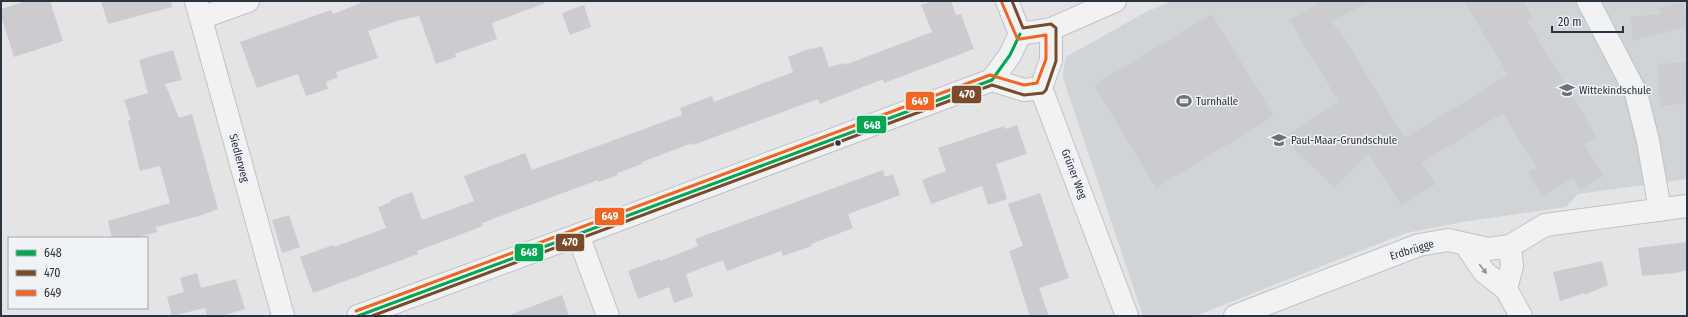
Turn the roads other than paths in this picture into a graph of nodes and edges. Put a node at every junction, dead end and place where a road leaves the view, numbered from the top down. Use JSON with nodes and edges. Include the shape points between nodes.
{"nodes":[{"id":1,"x":248,"y":1,"type":"edge"},
{"id":2,"x":1007,"y":1,"type":"edge"},
{"id":3,"x":1115,"y":1,"type":"edge"},
{"id":4,"x":1588,"y":1,"type":"edge"},
{"id":5,"x":198,"y":9,"type":"edge"},
{"id":6,"x":1051,"y":29,"type":"junction"},
{"id":7,"x":1020,"y":34,"type":"junction"},
{"id":8,"x":992,"y":80,"type":"junction"},
{"id":9,"x":1041,"y":88,"type":"junction"},
{"id":10,"x":1687,"y":206,"type":"edge"},
{"id":11,"x":1660,"y":210,"type":"junction"},
{"id":12,"x":578,"y":235,"type":"junction"},
{"id":13,"x":1465,"y":244,"type":"junction"},
{"id":14,"x":1510,"y":246,"type":"junction"},
{"id":15,"x":1506,"y":289,"type":"junction"},
{"id":16,"x":283,"y":316,"type":"edge"},
{"id":17,"x":358,"y":316,"type":"edge"},
{"id":18,"x":608,"y":316,"type":"edge"},
{"id":19,"x":1127,"y":316,"type":"edge"},
{"id":20,"x":1235,"y":316,"type":"edge"},
{"id":21,"x":1521,"y":316,"type":"edge"}],
"edges":[{"from":1,"to":5,"type":"street"},
{"from":2,"to":7,"type":"street"},
{"from":3,"to":6,"type":"street"},
{"from":4,"to":11,"type":"street","via":[[1636,93],[1648,141]]},
{"from":5,"to":16,"type":"street","name":"Siedlerweg"},
{"from":6,"to":7,"type":"street"},
{"from":6,"to":9,"type":"street","via":[[1051,60]]},
{"from":7,"to":8,"type":"street","via":[[1010,55]]},
{"from":8,"to":9,"type":"street","via":[[1024,90]]},
{"from":8,"to":12,"type":"street"},
{"from":9,"to":19,"type":"street","name":"Grüner Weg"},
{"from":10,"to":11,"type":"street","name":"Erdbrügge"},
{"from":11,"to":14,"type":"street","name":"Erdbrügge","via":[[1545,225]]},
{"from":12,"to":17,"type":"street"},
{"from":12,"to":18,"type":"street"},
{"from":13,"to":14,"type":"street","name":"Erdbrügge","via":[[1488,249]]},
{"from":13,"to":15,"type":"street","one_way":true,"via":[[1484,272]]},
{"from":13,"to":20,"type":"street","name":"Erdbrügge","via":[[1448,240],[1419,245]]},
{"from":14,"to":15,"type":"street","via":[[1512,266]]},
{"from":15,"to":21,"type":"street"}]}
